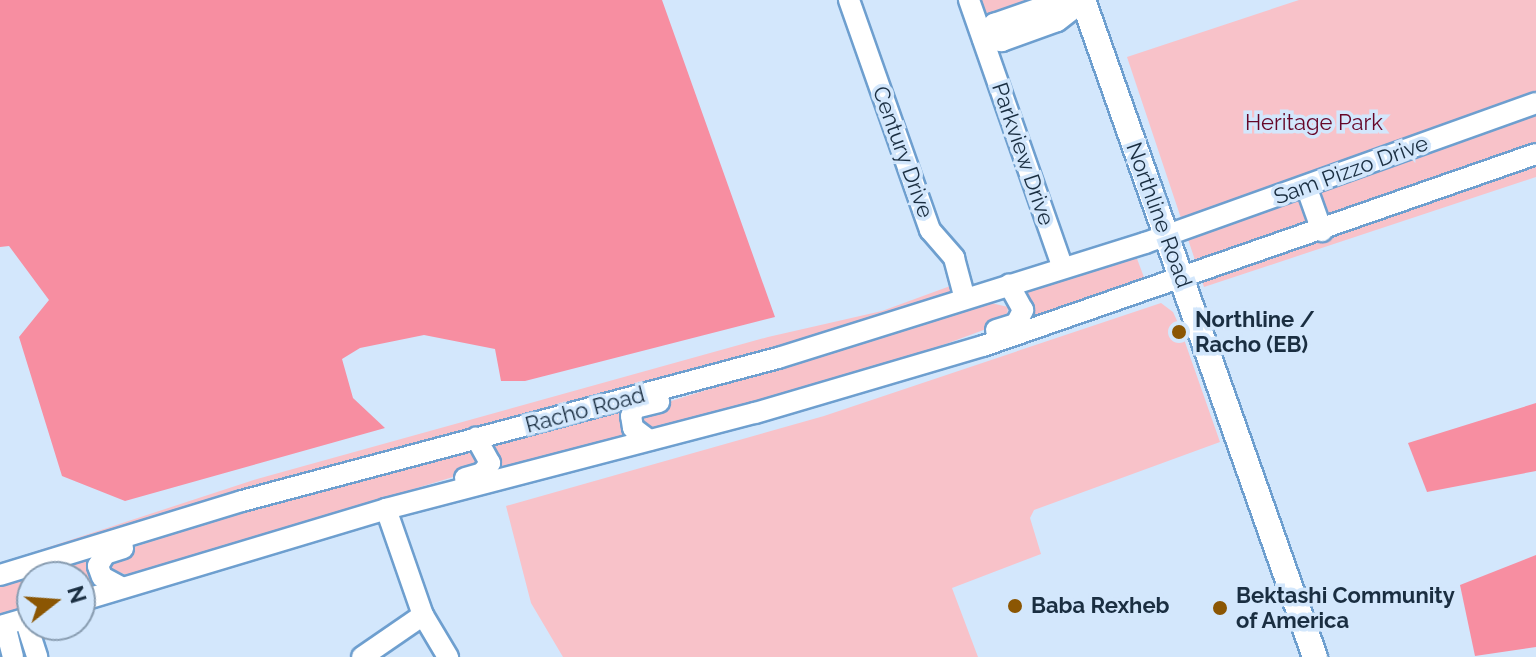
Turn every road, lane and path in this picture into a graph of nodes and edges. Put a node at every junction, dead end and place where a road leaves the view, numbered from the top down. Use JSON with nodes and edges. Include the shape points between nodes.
{"nodes":[{"id":1,"x":849,"y":0,"type":"edge"},
{"id":2,"x":969,"y":0,"type":"edge"},
{"id":3,"x":1083,"y":0,"type":"edge"},
{"id":4,"x":983,"y":39,"type":"junction"},
{"id":5,"x":1536,"y":103,"type":"edge"},
{"id":6,"x":1536,"y":154,"type":"edge"},
{"id":7,"x":1306,"y":186,"type":"junction"},
{"id":8,"x":1322,"y":231,"type":"junction"},
{"id":9,"x":1167,"y":235,"type":"junction"},
{"id":10,"x":1063,"y":268,"type":"junction"},
{"id":11,"x":1183,"y":281,"type":"junction"},
{"id":12,"x":1009,"y":285,"type":"junction"},
{"id":13,"x":965,"y":299,"type":"junction"},
{"id":14,"x":760,"y":364,"type":"junction"},
{"id":15,"x":873,"y":378,"type":"junction"},
{"id":16,"x":476,"y":438,"type":"junction"},
{"id":17,"x":649,"y":440,"type":"junction"},
{"id":18,"x":242,"y":501,"type":"junction"},
{"id":19,"x":386,"y":509,"type":"junction"},
{"id":20,"x":349,"y":521,"type":"junction"},
{"id":21,"x":0,"y":575,"type":"edge"},
{"id":22,"x":121,"y":587,"type":"junction"},
{"id":23,"x":96,"y":596,"type":"edge"},
{"id":24,"x":423,"y":615,"type":"junction"},
{"id":25,"x":16,"y":622,"type":"edge"},
{"id":26,"x":13,"y":657,"type":"edge"},
{"id":27,"x":362,"y":657,"type":"edge"},
{"id":28,"x":448,"y":657,"type":"edge"},
{"id":29,"x":1315,"y":657,"type":"edge"}],
"edges":[{"from":1,"to":13,"type":"street","name":"Century Drive","via":[[930,230],[954,258]]},
{"from":2,"to":4,"type":"street","name":"Parkview Drive"},
{"from":3,"to":4,"type":"street","via":[[1060,1],[994,24]]},
{"from":3,"to":9,"type":"main road","name":"Northline Road"},
{"from":4,"to":10,"type":"street","name":"Parkview Drive"},
{"from":5,"to":7,"type":"street","name":"Sam Pizzo Drive"},
{"from":6,"to":8,"type":"street"},
{"from":7,"to":8,"type":"street"},
{"from":7,"to":9,"type":"street","name":"Sam Pizzo Drive"},
{"from":8,"to":11,"type":"street"},
{"from":9,"to":10,"type":"street","name":"Racho Road"},
{"from":9,"to":11,"type":"main road","name":"Northline Road"},
{"from":10,"to":12,"type":"street","name":"Racho Road"},
{"from":11,"to":15,"type":"street","name":"Racho Road"},
{"from":11,"to":29,"type":"main road","name":"Northline Road"},
{"from":12,"to":13,"type":"street","name":"Racho Road"},
{"from":12,"to":15,"type":"street","via":[[1023,310],[1016,324]]},
{"from":13,"to":14,"type":"street","name":"Racho Road"},
{"from":14,"to":16,"type":"street","name":"Racho Road"},
{"from":14,"to":17,"type":"street","via":[[705,390],[635,408],[633,428]]},
{"from":15,"to":17,"type":"street","name":"Racho Road"},
{"from":16,"to":18,"type":"street","name":"Racho Road"},
{"from":16,"to":20,"type":"street","via":[[489,453],[487,470],[419,489]]},
{"from":17,"to":19,"type":"street","name":"Racho Road"},
{"from":18,"to":21,"type":"street","name":"Racho Road"},
{"from":18,"to":22,"type":"street","via":[[177,531],[105,554],[98,566],[102,577]]},
{"from":19,"to":20,"type":"street","name":"Racho Road"},
{"from":19,"to":24,"type":"street"},
{"from":20,"to":22,"type":"street","name":"Racho Road"},
{"from":22,"to":23,"type":"street","name":"Racho Road"},
{"from":24,"to":27,"type":"street"},
{"from":24,"to":28,"type":"street"},
{"from":25,"to":26,"type":"street"}]}
